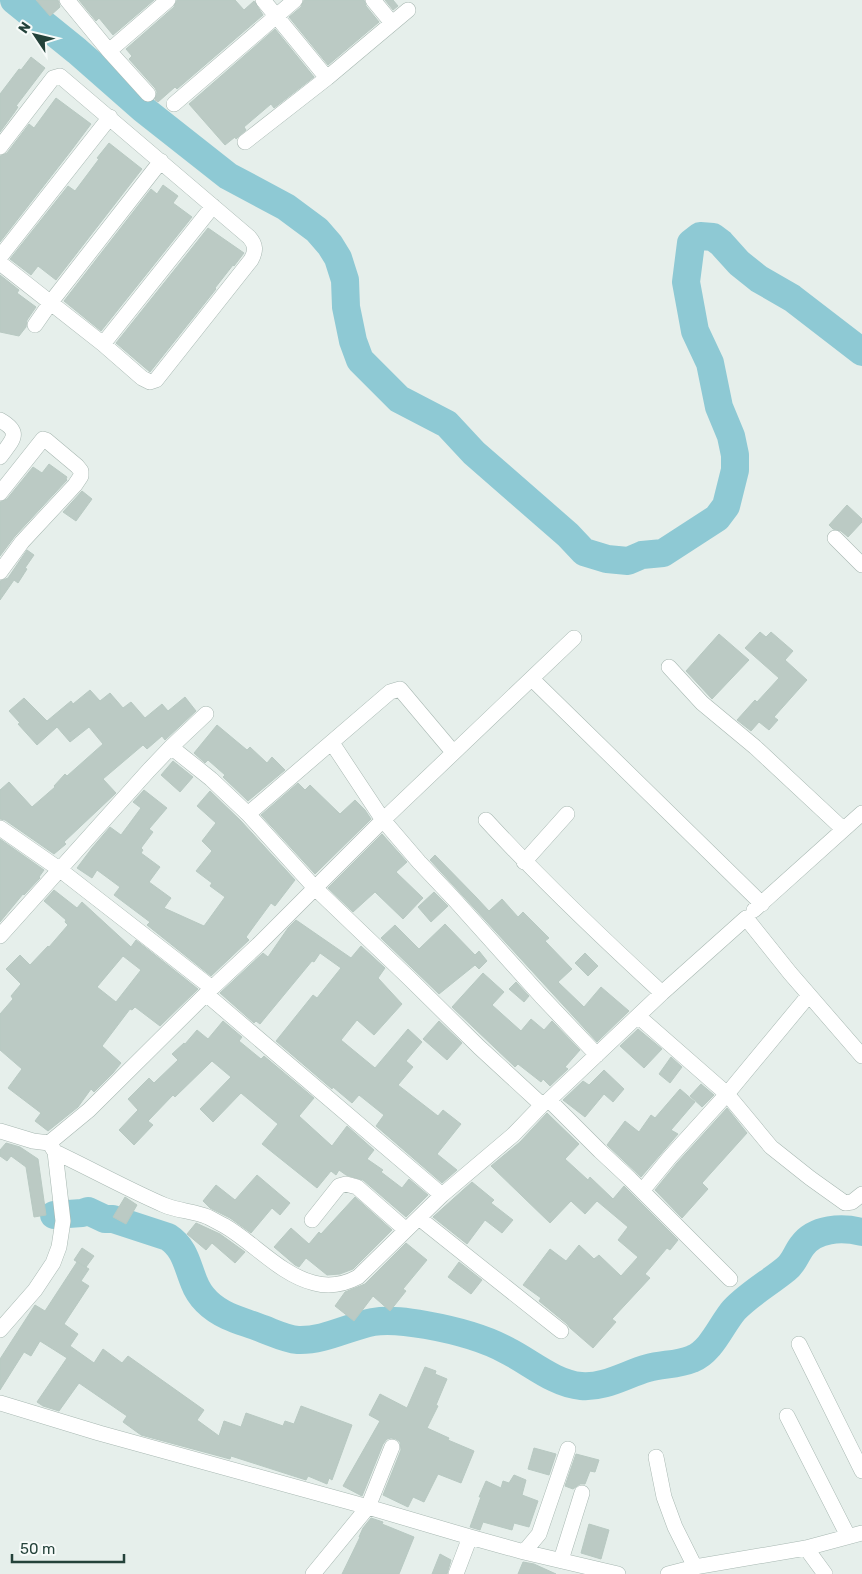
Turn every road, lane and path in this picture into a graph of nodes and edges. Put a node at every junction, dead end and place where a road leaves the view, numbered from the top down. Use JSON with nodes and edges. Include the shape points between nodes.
{"nodes":[{"id":1,"x":68,"y":0,"type":"edge"},
{"id":2,"x":168,"y":0,"type":"edge"},
{"id":3,"x":263,"y":0,"type":"edge"},
{"id":4,"x":295,"y":0,"type":"edge"},
{"id":5,"x":373,"y":0,"type":"edge"},
{"id":6,"x":408,"y":10,"type":"dead end"},
{"id":7,"x":277,"y":16,"type":"junction"},
{"id":8,"x":392,"y":23,"type":"junction"},
{"id":9,"x":109,"y":51,"type":"junction"},
{"id":10,"x":327,"y":78,"type":"junction"},
{"id":11,"x":148,"y":94,"type":"dead end"},
{"id":12,"x":174,"y":104,"type":"dead end"},
{"id":13,"x":110,"y":118,"type":"junction"},
{"id":14,"x":244,"y":142,"type":"dead end"},
{"id":15,"x":0,"y":147,"type":"edge"},
{"id":16,"x":161,"y":161,"type":"junction"},
{"id":17,"x":213,"y":206,"type":"junction"},
{"id":18,"x":0,"y":257,"type":"edge"},
{"id":19,"x":0,"y":263,"type":"edge"},
{"id":20,"x":51,"y":302,"type":"junction"},
{"id":21,"x":35,"y":325,"type":"dead end"},
{"id":22,"x":103,"y":344,"type":"junction"},
{"id":23,"x":0,"y":420,"type":"edge"},
{"id":24,"x":0,"y":457,"type":"edge"},
{"id":25,"x":0,"y":493,"type":"edge"},
{"id":26,"x":835,"y":538,"type":"dead end"},
{"id":27,"x":862,"y":565,"type":"edge"},
{"id":28,"x":0,"y":572,"type":"edge"},
{"id":29,"x":574,"y":638,"type":"dead end"},
{"id":30,"x":669,"y":667,"type":"dead end"},
{"id":31,"x":532,"y":679,"type":"junction"},
{"id":32,"x":206,"y":714,"type":"dead end"},
{"id":33,"x":332,"y":743,"type":"junction"},
{"id":34,"x":171,"y":747,"type":"junction"},
{"id":35,"x":453,"y":752,"type":"junction"},
{"id":36,"x":248,"y":814,"type":"junction"},
{"id":37,"x":567,"y":814,"type":"dead end"},
{"id":38,"x":383,"y":820,"type":"junction"},
{"id":39,"x":486,"y":820,"type":"dead end"},
{"id":40,"x":855,"y":824,"type":"edge"},
{"id":41,"x":0,"y":828,"type":"edge"},
{"id":42,"x":524,"y":862,"type":"junction"},
{"id":43,"x":59,"y":869,"type":"junction"},
{"id":44,"x":315,"y":888,"type":"junction"},
{"id":45,"x":762,"y":904,"type":"junction"},
{"id":46,"x":746,"y":918,"type":"junction"},
{"id":47,"x":0,"y":936,"type":"edge"},
{"id":48,"x":209,"y":991,"type":"junction"},
{"id":49,"x":662,"y":993,"type":"junction"},
{"id":50,"x":809,"y":995,"type":"junction"},
{"id":51,"x":638,"y":1016,"type":"junction"},
{"id":52,"x":859,"y":1046,"type":"edge"},
{"id":53,"x":597,"y":1055,"type":"junction"},
{"id":54,"x":727,"y":1094,"type":"junction"},
{"id":55,"x":546,"y":1102,"type":"junction"},
{"id":56,"x":0,"y":1131,"type":"edge"},
{"id":57,"x":52,"y":1147,"type":"junction"},
{"id":58,"x":642,"y":1191,"type":"junction"},
{"id":59,"x":862,"y":1194,"type":"edge"},
{"id":60,"x":442,"y":1195,"type":"junction"},
{"id":61,"x":419,"y":1218,"type":"junction"},
{"id":62,"x":312,"y":1220,"type":"dead end"},
{"id":63,"x":406,"y":1230,"type":"junction"},
{"id":64,"x":730,"y":1279,"type":"dead end"},
{"id":65,"x":0,"y":1330,"type":"edge"},
{"id":66,"x":561,"y":1331,"type":"dead end"},
{"id":67,"x":799,"y":1344,"type":"dead end"},
{"id":68,"x":0,"y":1403,"type":"edge"},
{"id":69,"x":787,"y":1416,"type":"dead end"},
{"id":70,"x":392,"y":1447,"type":"dead end"},
{"id":71,"x":568,"y":1448,"type":"dead end"},
{"id":72,"x":656,"y":1457,"type":"dead end"},
{"id":73,"x":862,"y":1472,"type":"edge"},
{"id":74,"x":582,"y":1493,"type":"dead end"},
{"id":75,"x":368,"y":1507,"type":"junction"},
{"id":76,"x":855,"y":1535,"type":"edge"},
{"id":77,"x":470,"y":1537,"type":"junction"},
{"id":78,"x":806,"y":1548,"type":"junction"},
{"id":79,"x":524,"y":1552,"type":"junction"},
{"id":80,"x":568,"y":1566,"type":"edge"},
{"id":81,"x":689,"y":1570,"type":"edge"},
{"id":82,"x":313,"y":1574,"type":"edge"},
{"id":83,"x":456,"y":1574,"type":"edge"},
{"id":84,"x":615,"y":1574,"type":"edge"},
{"id":85,"x":668,"y":1574,"type":"edge"},
{"id":86,"x":825,"y":1574,"type":"edge"}],
"edges":[{"from":1,"to":9,"type":"street"},
{"from":2,"to":9,"type":"street"},
{"from":3,"to":7,"type":"street"},
{"from":4,"to":7,"type":"street"},
{"from":5,"to":8,"type":"street"},
{"from":6,"to":8,"type":"street"},
{"from":7,"to":10,"type":"street"},
{"from":7,"to":12,"type":"street"},
{"from":8,"to":10,"type":"street"},
{"from":9,"to":11,"type":"street"},
{"from":10,"to":14,"type":"street"},
{"from":13,"to":15,"type":"street","via":[[63,78],[54,77]]},
{"from":13,"to":16,"type":"street"},
{"from":13,"to":18,"type":"street"},
{"from":16,"to":17,"type":"street"},
{"from":16,"to":20,"type":"street"},
{"from":17,"to":22,"type":"street"},
{"from":17,"to":22,"type":"street","via":[[252,241],[255,252],[210,313],[153,382],[142,378]]},
{"from":19,"to":20,"type":"street"},
{"from":20,"to":21,"type":"street"},
{"from":20,"to":22,"type":"street"},
{"from":23,"to":24,"type":"street","via":[[12,428],[14,434]]},
{"from":25,"to":28,"type":"street","via":[[43,439],[82,471]]},
{"from":26,"to":27,"type":"street"},
{"from":29,"to":31,"type":"street"},
{"from":30,"to":40,"type":"street","via":[[702,703]]},
{"from":31,"to":35,"type":"street"},
{"from":31,"to":45,"type":"street"},
{"from":32,"to":34,"type":"street"},
{"from":33,"to":35,"type":"street","via":[[390,692],[400,688]]},
{"from":33,"to":36,"type":"street"},
{"from":33,"to":38,"type":"street"},
{"from":34,"to":36,"type":"street","via":[[212,779]]},
{"from":34,"to":43,"type":"street"},
{"from":35,"to":38,"type":"street"},
{"from":36,"to":44,"type":"street"},
{"from":37,"to":42,"type":"street"},
{"from":38,"to":44,"type":"street"},
{"from":38,"to":53,"type":"street"},
{"from":39,"to":42,"type":"street"},
{"from":40,"to":45,"type":"street"},
{"from":41,"to":43,"type":"street"},
{"from":42,"to":49,"type":"street"},
{"from":43,"to":47,"type":"street"},
{"from":43,"to":48,"type":"street"},
{"from":44,"to":48,"type":"street"},
{"from":44,"to":55,"type":"street","via":[[478,1047]]},
{"from":45,"to":46,"type":"street"},
{"from":46,"to":49,"type":"street"},
{"from":46,"to":50,"type":"street"},
{"from":48,"to":57,"type":"street"},
{"from":48,"to":60,"type":"street"},
{"from":49,"to":51,"type":"street"},
{"from":50,"to":52,"type":"street"},
{"from":50,"to":54,"type":"street"},
{"from":51,"to":53,"type":"street"},
{"from":51,"to":54,"type":"street"},
{"from":53,"to":55,"type":"street"},
{"from":54,"to":58,"type":"street"},
{"from":54,"to":59,"type":"street","via":[[771,1147],[810,1178],[845,1203]]},
{"from":55,"to":58,"type":"street"},
{"from":55,"to":60,"type":"street"},
{"from":56,"to":57,"type":"street"},
{"from":57,"to":63,"type":"street","via":[[165,1205],[207,1217],[236,1232],[290,1273],[313,1283],[349,1282],[358,1277]]},
{"from":57,"to":65,"type":"street","via":[[62,1227],[60,1246],[35,1290]]},
{"from":58,"to":64,"type":"street"},
{"from":60,"to":61,"type":"street"},
{"from":61,"to":63,"type":"street"},
{"from":61,"to":66,"type":"street"},
{"from":62,"to":63,"type":"street","via":[[339,1186],[346,1184],[357,1187]]},
{"from":67,"to":73,"type":"street"},
{"from":68,"to":75,"type":"street"},
{"from":69,"to":76,"type":"street"},
{"from":70,"to":75,"type":"street"},
{"from":71,"to":79,"type":"street","via":[[539,1534]]},
{"from":72,"to":81,"type":"street","via":[[666,1504]]},
{"from":74,"to":80,"type":"street"},
{"from":75,"to":77,"type":"street"},
{"from":75,"to":82,"type":"street"},
{"from":76,"to":78,"type":"street"},
{"from":77,"to":79,"type":"street"},
{"from":77,"to":83,"type":"street"},
{"from":78,"to":81,"type":"street"},
{"from":78,"to":86,"type":"street"},
{"from":79,"to":80,"type":"street"},
{"from":80,"to":84,"type":"street"},
{"from":81,"to":85,"type":"street"}]}
